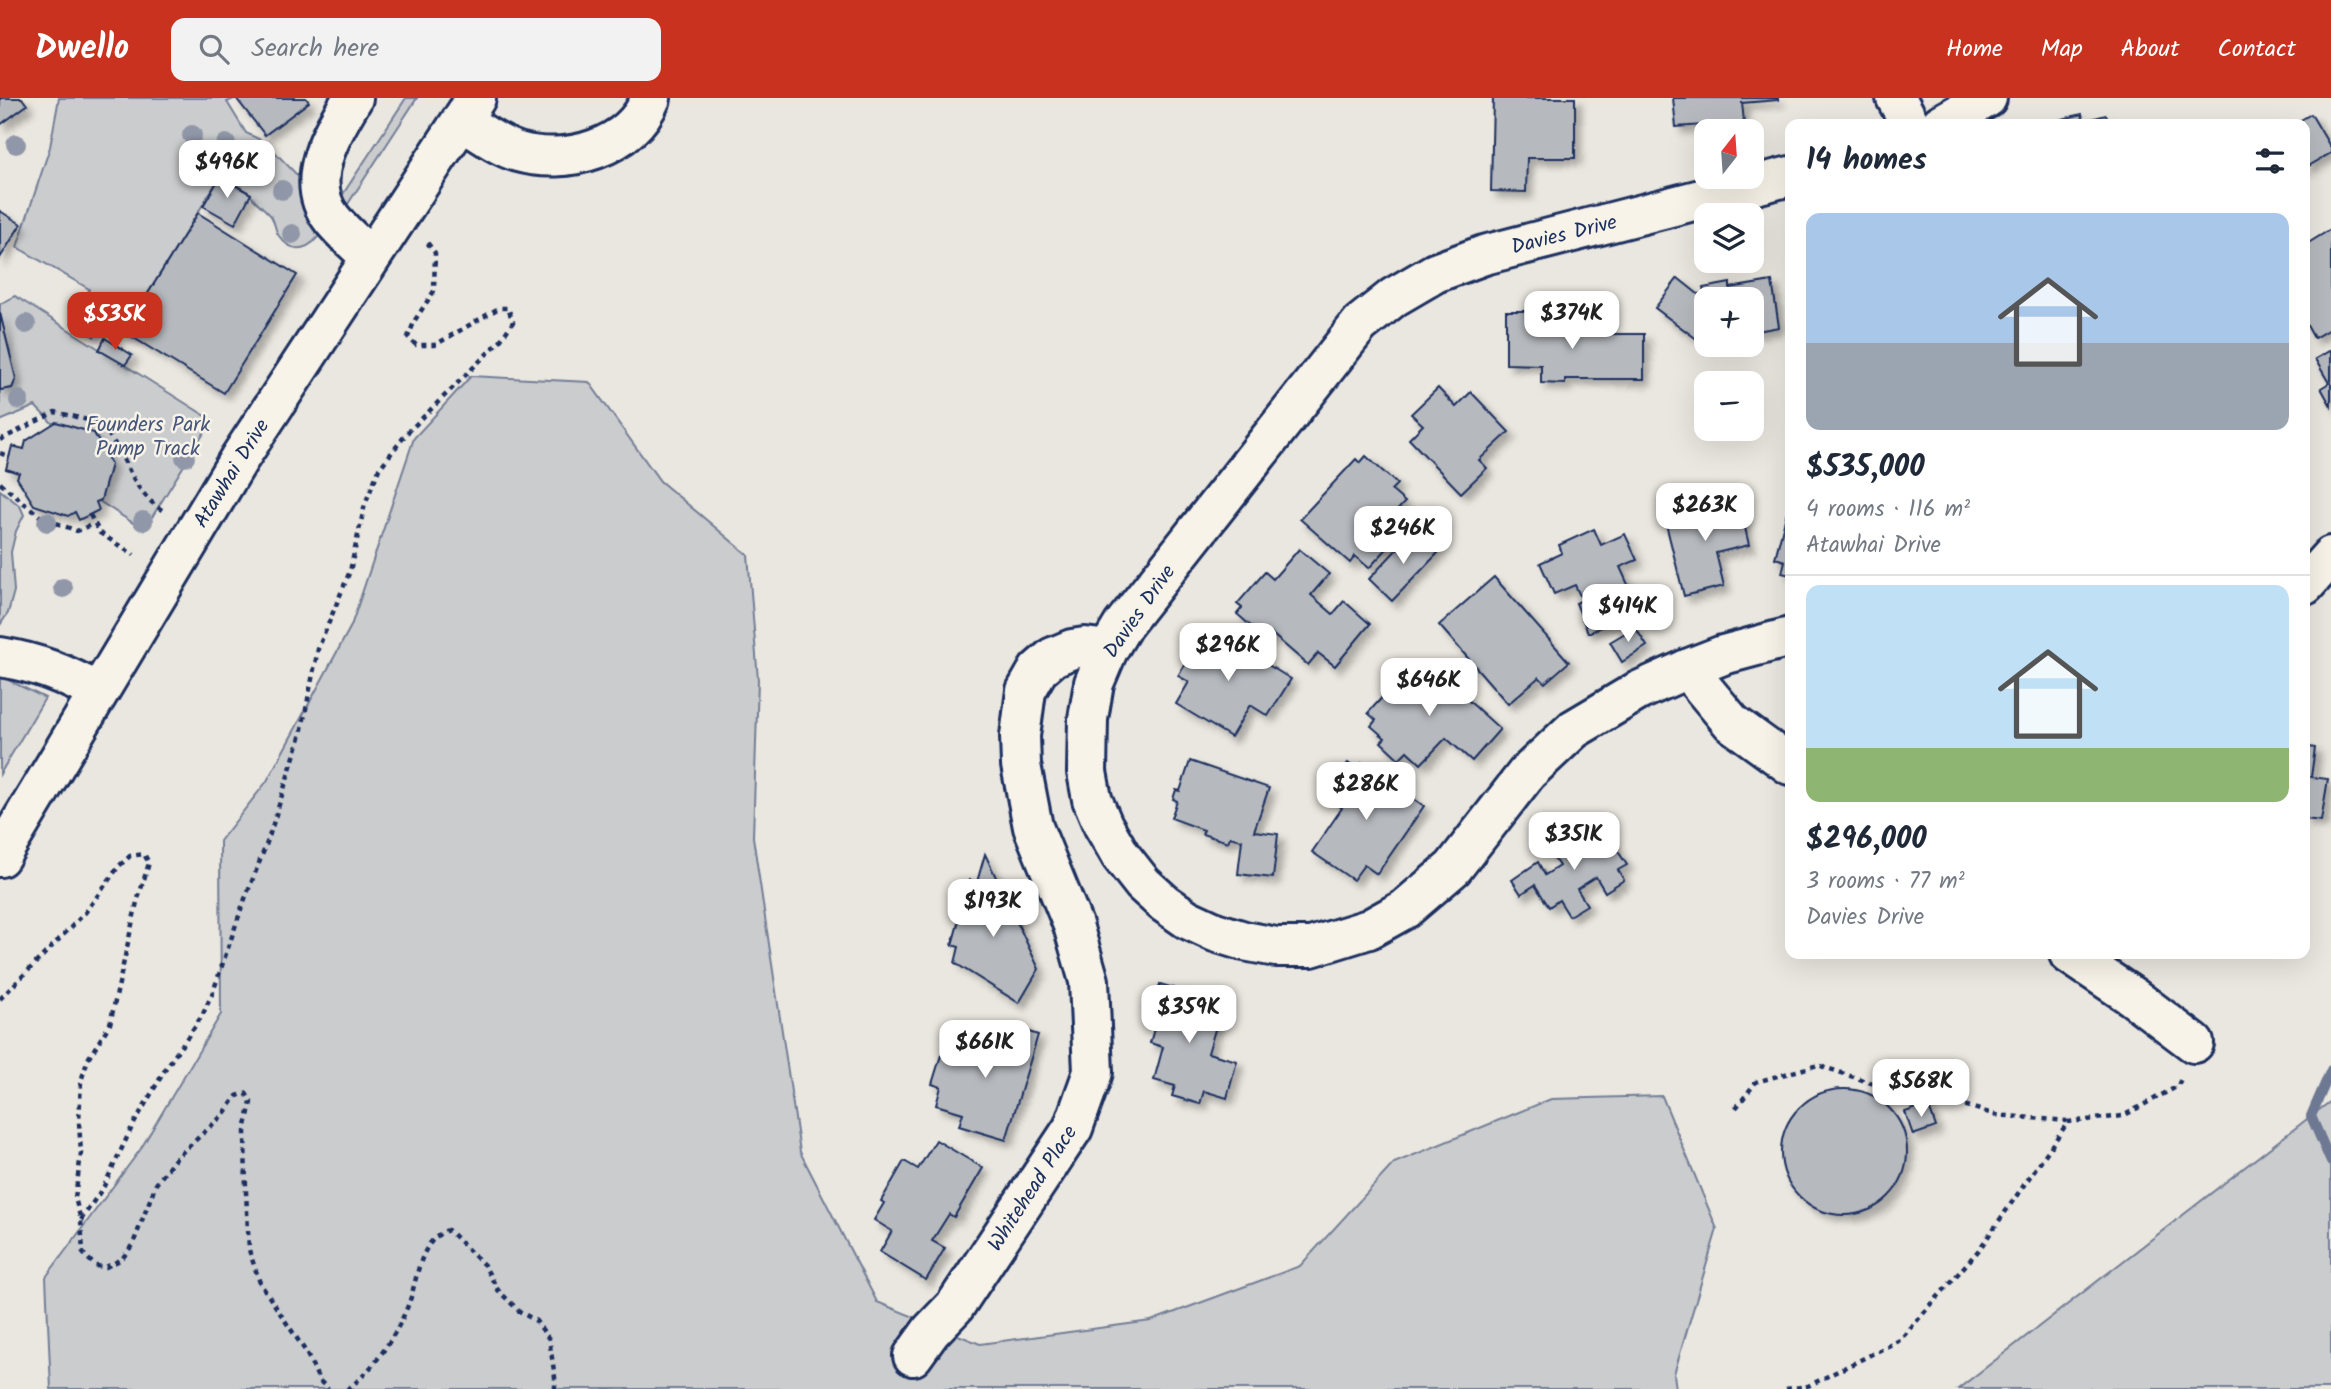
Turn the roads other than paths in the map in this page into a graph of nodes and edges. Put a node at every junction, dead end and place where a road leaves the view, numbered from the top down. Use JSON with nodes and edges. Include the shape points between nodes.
{"nodes":[{"id":1,"x":353,"y":98,"type":"edge"},
{"id":2,"x":651,"y":98,"type":"edge"},
{"id":3,"x":1896,"y":98,"type":"edge"},
{"id":4,"x":1987,"y":98,"type":"edge"},
{"id":5,"x":469,"y":109,"type":"edge"},
{"id":6,"x":1907,"y":119,"type":"edge"},
{"id":7,"x":1950,"y":119,"type":"edge"},
{"id":8,"x":1785,"y":177,"type":"edge"},
{"id":9,"x":370,"y":257,"type":"junction"},
{"id":10,"x":2331,"y":556,"type":"edge"},
{"id":11,"x":2310,"y":579,"type":"edge"},
{"id":12,"x":1785,"y":638,"type":"edge"},
{"id":13,"x":1108,"y":650,"type":"junction"},
{"id":14,"x":0,"y":657,"type":"edge"},
{"id":15,"x":1687,"y":669,"type":"junction"},
{"id":16,"x":98,"y":692,"type":"junction"},
{"id":17,"x":1785,"y":761,"type":"edge"},
{"id":18,"x":0,"y":857,"type":"edge"},
{"id":19,"x":2076,"y":959,"type":"edge"},
{"id":20,"x":2194,"y":1043,"type":"road end"},
{"id":21,"x":913,"y":1356,"type":"dead end"}],
"edges":[{"from":1,"to":9,"type":"street","via":[[323,158],[321,195],[331,217]]},
{"from":2,"to":5,"type":"street","via":[[636,123],[621,136],[595,150],[545,157],[496,143]]},
{"from":3,"to":6,"type":"street"},
{"from":4,"to":7,"type":"street"},
{"from":5,"to":9,"type":"street","name":"Atawhai Drive"},
{"from":8,"to":13,"type":"street","name":"Davies Drive","via":[[1484,255],[1435,273],[1394,297],[1360,324]]},
{"from":9,"to":16,"type":"street","name":"Atawhai Drive","via":[[239,459]]},
{"from":10,"to":11,"type":"street"},
{"from":12,"to":15,"type":"street","name":"Davies Drive"},
{"from":13,"to":15,"type":"street","name":"Davies Drive","via":[[1094,683],[1086,746],[1092,799],[1103,825],[1143,884],[1171,908],[1215,932],[1276,947],[1311,947],[1369,929],[1405,909],[1453,868],[1527,773],[1574,729],[1638,691]]},
{"from":13,"to":21,"type":"street","name":"Whitehead Place","via":[[1072,649],[1038,670],[1027,691],[1020,736],[1033,827],[1073,925],[1089,981],[1093,1072],[1073,1128],[955,1306]]},
{"from":14,"to":16,"type":"street","via":[[49,668]]},
{"from":15,"to":17,"type":"street","via":[[1732,723]]},
{"from":16,"to":18,"type":"street","name":"Atawhai Drive"},
{"from":19,"to":20,"type":"street"}]}
